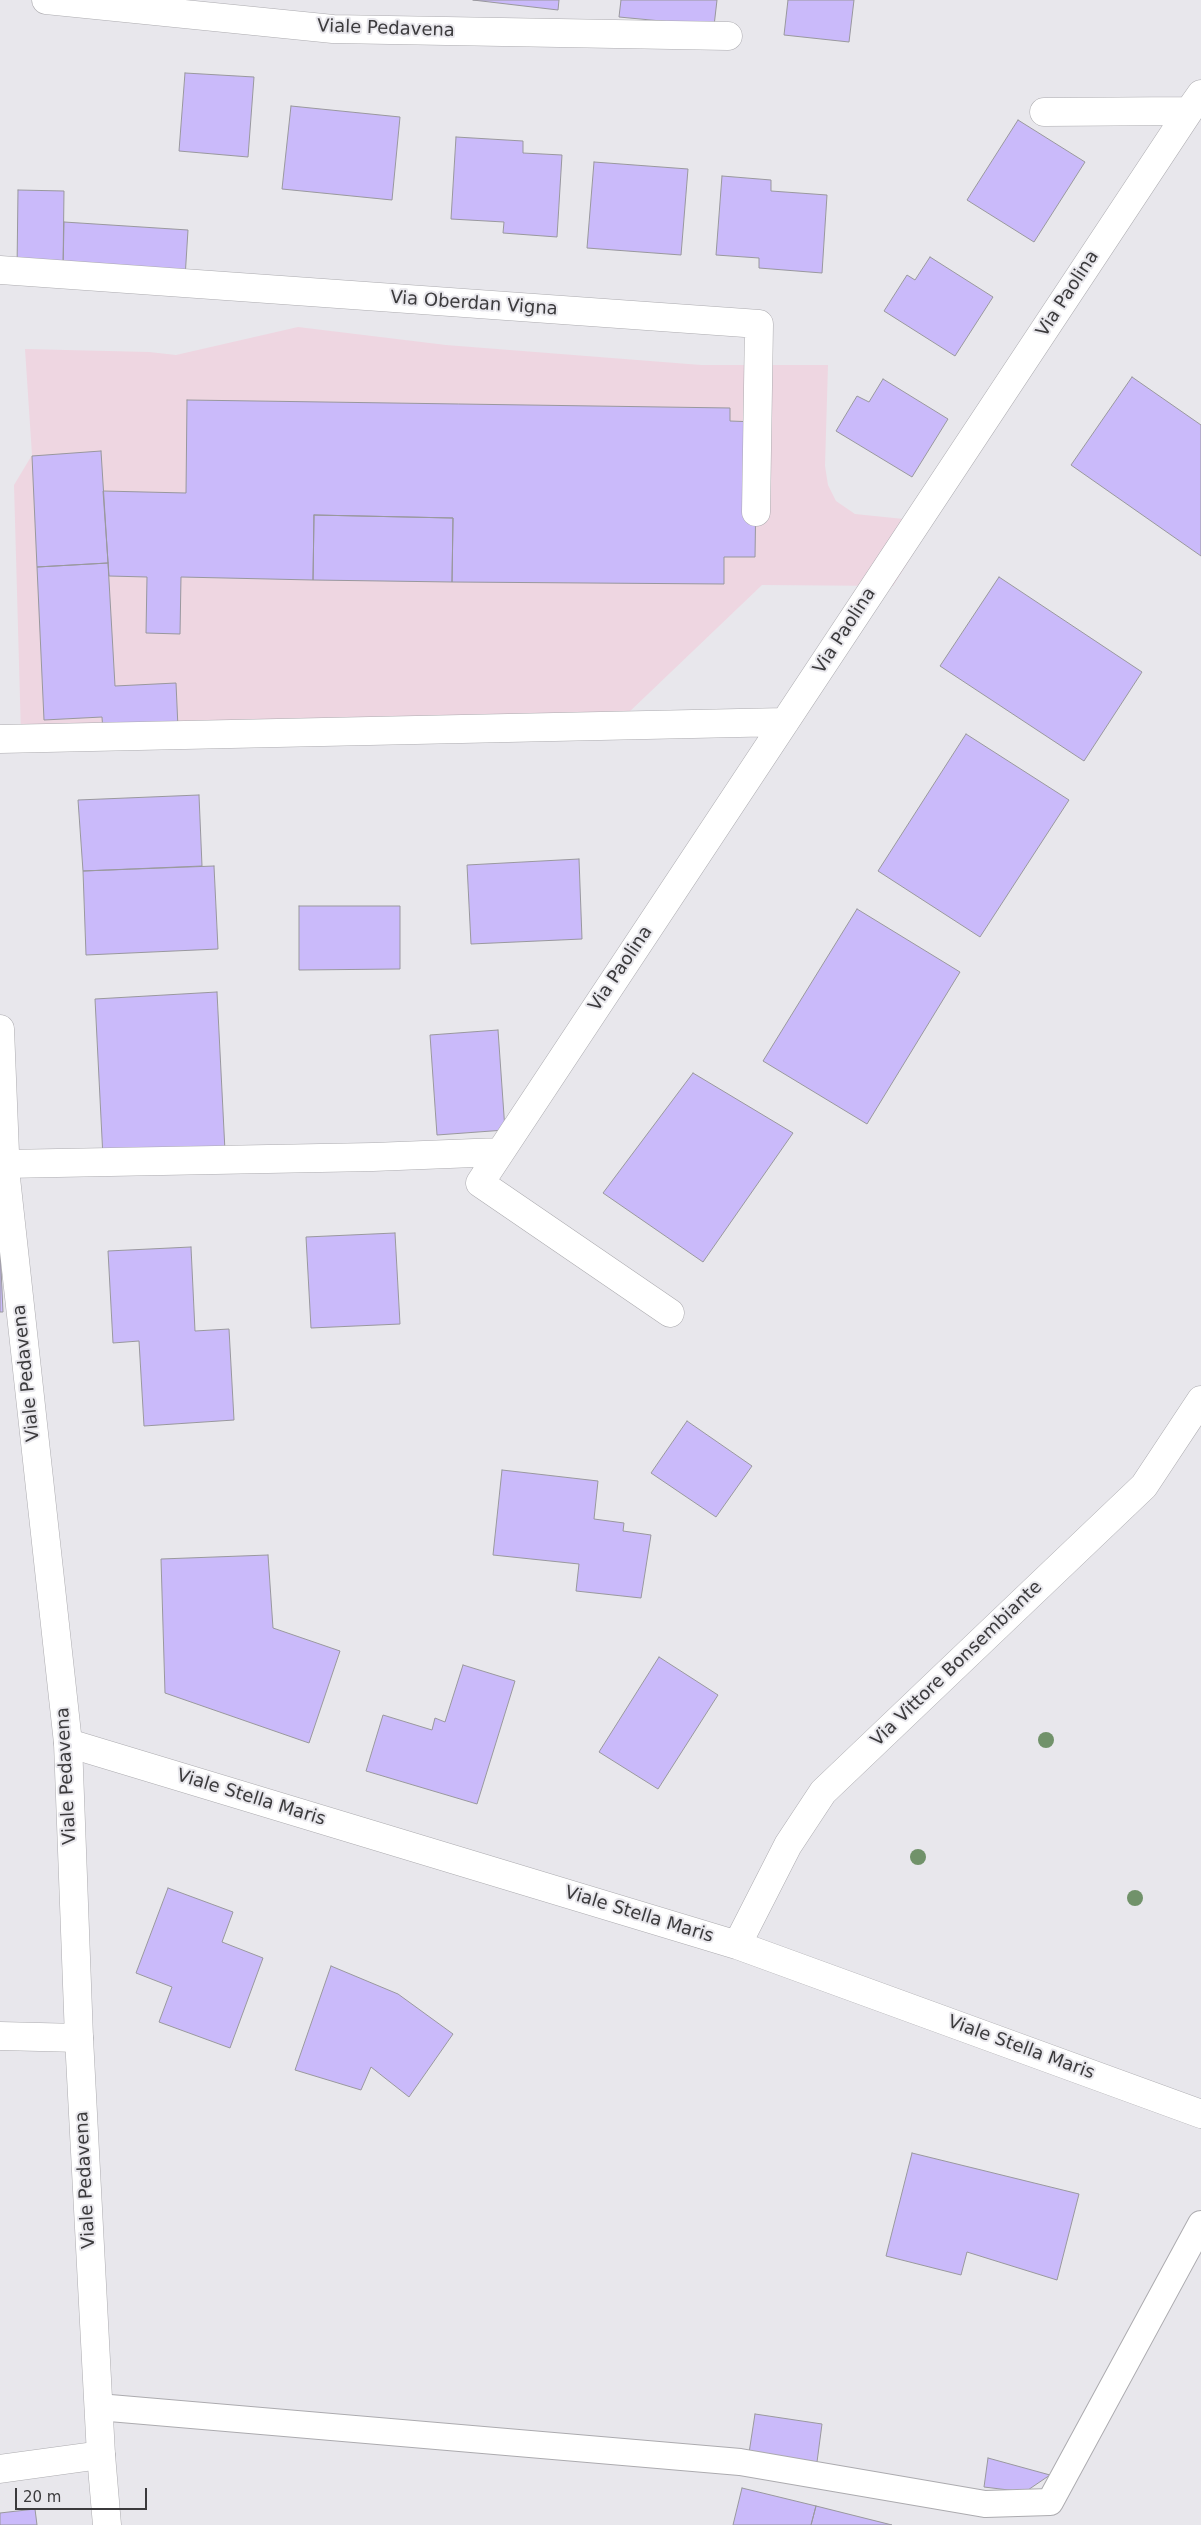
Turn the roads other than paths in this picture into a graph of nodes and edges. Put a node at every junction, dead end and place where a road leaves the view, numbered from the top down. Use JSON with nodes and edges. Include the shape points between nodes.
{"nodes":[{"id":1,"x":46,"y":0,"type":"edge"},
{"id":2,"x":728,"y":36,"type":"dead end"},
{"id":3,"x":1195,"y":102,"type":"edge"},
{"id":4,"x":1044,"y":112,"type":"dead end"},
{"id":5,"x":0,"y":270,"type":"edge"},
{"id":6,"x":756,"y":512,"type":"dead end"},
{"id":7,"x":785,"y":722,"type":"junction"},
{"id":8,"x":0,"y":739,"type":"edge"},
{"id":9,"x":0,"y":1029,"type":"edge"},
{"id":10,"x":500,"y":1152,"type":"junction"},
{"id":11,"x":5,"y":1164,"type":"junction"},
{"id":12,"x":670,"y":1312,"type":"dead end"},
{"id":13,"x":1201,"y":1400,"type":"edge"},
{"id":14,"x":68,"y":1743,"type":"junction"},
{"id":15,"x":737,"y":1945,"type":"junction"},
{"id":16,"x":0,"y":2036,"type":"edge"},
{"id":17,"x":79,"y":2038,"type":"junction"},
{"id":18,"x":1201,"y":2114,"type":"edge"},
{"id":19,"x":1201,"y":2224,"type":"edge"},
{"id":20,"x":98,"y":2407,"type":"junction"},
{"id":21,"x":101,"y":2455,"type":"junction"},
{"id":22,"x":0,"y":2469,"type":"edge"},
{"id":23,"x":107,"y":2525,"type":"edge"}],
"edges":[{"from":1,"to":2,"type":"street","name":"Viale Pedavena","via":[[334,29]]},
{"from":3,"to":4,"type":"street","name":"Via Paolina"},
{"from":3,"to":7,"type":"street","name":"Via Paolina"},
{"from":5,"to":6,"type":"street","name":"Via Oberdan Vigna","via":[[759,324]]},
{"from":7,"to":8,"type":"street"},
{"from":7,"to":10,"type":"street","name":"Via Paolina"},
{"from":9,"to":11,"type":"street","name":"Viale Pedavena"},
{"from":10,"to":11,"type":"street"},
{"from":10,"to":12,"type":"street","name":"Via Paolina","via":[[480,1183]]},
{"from":11,"to":14,"type":"street","name":"Viale Pedavena"},
{"from":13,"to":15,"type":"street","name":"Via Vittore Bonsembiante","via":[[1144,1486],[823,1792],[788,1846]]},
{"from":14,"to":15,"type":"street","name":"Viale Stella Maris"},
{"from":14,"to":17,"type":"street","name":"Viale Pedavena"},
{"from":15,"to":18,"type":"street","name":"Viale Stella Maris"},
{"from":16,"to":17,"type":"street"},
{"from":17,"to":20,"type":"street","name":"Viale Pedavena"},
{"from":19,"to":20,"type":"lane","via":[[1050,2502],[985,2504],[740,2462]]},
{"from":20,"to":21,"type":"street","name":"Viale Pedavena"},
{"from":21,"to":22,"type":"street"},
{"from":21,"to":23,"type":"street","name":"Viale Pedavena"}]}
